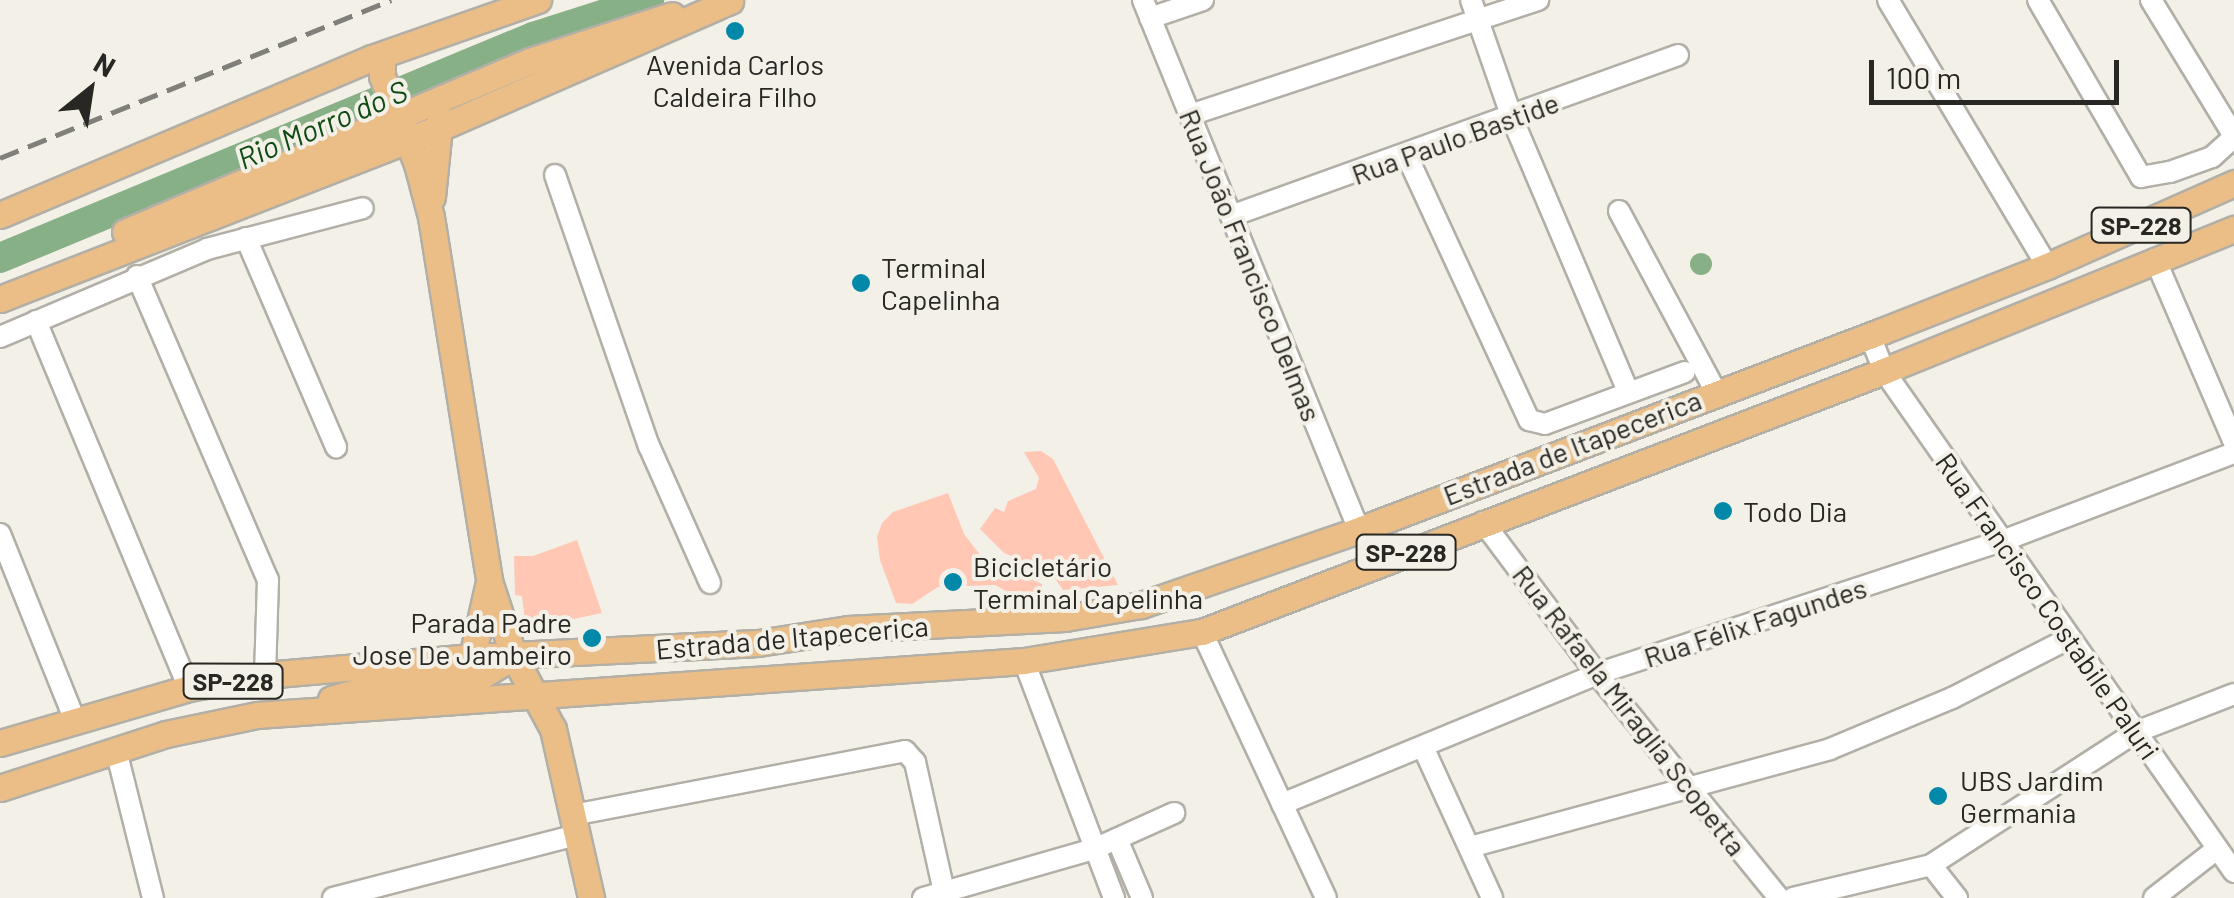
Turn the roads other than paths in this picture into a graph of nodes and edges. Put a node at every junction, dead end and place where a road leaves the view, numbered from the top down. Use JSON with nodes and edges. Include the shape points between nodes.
{"nodes":[{"id":1,"x":538,"y":0,"type":"edge"},
{"id":2,"x":731,"y":0,"type":"edge"},
{"id":3,"x":1203,"y":0,"type":"edge"},
{"id":4,"x":1538,"y":0,"type":"edge"},
{"id":5,"x":1888,"y":0,"type":"edge"},
{"id":6,"x":2038,"y":0,"type":"edge"},
{"id":7,"x":2151,"y":0,"type":"edge"},
{"id":8,"x":1146,"y":9,"type":"edge"},
{"id":9,"x":1474,"y":10,"type":"edge"},
{"id":10,"x":382,"y":55,"type":"junction"},
{"id":11,"x":1678,"y":56,"type":"dead end"},
{"id":12,"x":446,"y":97,"type":"junction"},
{"id":13,"x":397,"y":112,"type":"junction"},
{"id":14,"x":1190,"y":116,"type":"junction"},
{"id":15,"x":1512,"y":118,"type":"junction"},
{"id":16,"x":438,"y":129,"type":"junction"},
{"id":17,"x":2234,"y":137,"type":"edge"},
{"id":18,"x":1407,"y":156,"type":"junction"},
{"id":19,"x":556,"y":175,"type":"dead end"},
{"id":20,"x":2234,"y":183,"type":"edge"},
{"id":21,"x":363,"y":208,"type":"dead end"},
{"id":22,"x":1619,"y":211,"type":"dead end"},
{"id":23,"x":0,"y":215,"type":"edge"},
{"id":24,"x":1232,"y":216,"type":"junction"},
{"id":25,"x":431,"y":217,"type":"junction"},
{"id":26,"x":2234,"y":229,"type":"edge"},
{"id":27,"x":246,"y":238,"type":"junction"},
{"id":28,"x":2106,"y":241,"type":"junction"},
{"id":29,"x":2155,"y":259,"type":"junction"},
{"id":30,"x":2047,"y":266,"type":"junction"},
{"id":31,"x":138,"y":276,"type":"junction"},
{"id":32,"x":0,"y":284,"type":"edge"},
{"id":33,"x":0,"y":298,"type":"edge"},
{"id":34,"x":36,"y":321,"type":"junction"},
{"id":35,"x":1870,"y":336,"type":"junction"},
{"id":36,"x":0,"y":338,"type":"edge"},
{"id":37,"x":1884,"y":371,"type":"junction"},
{"id":38,"x":1684,"y":372,"type":"dead end"},
{"id":39,"x":1628,"y":392,"type":"junction"},
{"id":40,"x":1716,"y":392,"type":"junction"},
{"id":41,"x":2234,"y":442,"type":"edge"},
{"id":42,"x":336,"y":446,"type":"dead end"},
{"id":43,"x":2234,"y":453,"type":"edge"},
{"id":44,"x":1482,"y":522,"type":"junction"},
{"id":45,"x":1359,"y":530,"type":"junction"},
{"id":46,"x":0,"y":534,"type":"edge"},
{"id":47,"x":2002,"y":541,"type":"junction"},
{"id":48,"x":489,"y":581,"type":"junction"},
{"id":49,"x":710,"y":583,"type":"dead end"},
{"id":50,"x":1202,"y":632,"type":"junction"},
{"id":51,"x":2070,"y":638,"type":"junction"},
{"id":52,"x":758,"y":642,"type":"junction"},
{"id":53,"x":514,"y":656,"type":"junction"},
{"id":54,"x":472,"y":657,"type":"junction"},
{"id":55,"x":1024,"y":661,"type":"junction"},
{"id":56,"x":1597,"y":674,"type":"junction"},
{"id":57,"x":265,"y":675,"type":"junction"},
{"id":58,"x":189,"y":688,"type":"junction"},
{"id":59,"x":2234,"y":694,"type":"edge"},
{"id":60,"x":536,"y":695,"type":"junction"},
{"id":61,"x":299,"y":711,"type":"junction"},
{"id":62,"x":74,"y":718,"type":"junction"},
{"id":63,"x":2136,"y":732,"type":"junction"},
{"id":64,"x":0,"y":744,"type":"edge"},
{"id":65,"x":1423,"y":748,"type":"junction"},
{"id":66,"x":116,"y":750,"type":"junction"},
{"id":67,"x":1691,"y":785,"type":"junction"},
{"id":68,"x":0,"y":788,"type":"edge"},
{"id":69,"x":1282,"y":804,"type":"junction"},
{"id":70,"x":1174,"y":814,"type":"dead end"},
{"id":71,"x":575,"y":825,"type":"junction"},
{"id":72,"x":1117,"y":839,"type":"junction"},
{"id":73,"x":1470,"y":847,"type":"junction"},
{"id":74,"x":2218,"y":848,"type":"junction"},
{"id":75,"x":1094,"y":850,"type":"junction"},
{"id":76,"x":1930,"y":864,"type":"junction"},
{"id":77,"x":2234,"y":872,"type":"edge"},
{"id":78,"x":933,"y":895,"type":"edge"},
{"id":79,"x":153,"y":898,"type":"edge"},
{"id":80,"x":333,"y":898,"type":"edge"},
{"id":81,"x":591,"y":898,"type":"edge"},
{"id":82,"x":1114,"y":898,"type":"edge"},
{"id":83,"x":1142,"y":898,"type":"edge"},
{"id":84,"x":1326,"y":898,"type":"edge"},
{"id":85,"x":1492,"y":898,"type":"edge"},
{"id":86,"x":1779,"y":898,"type":"edge"},
{"id":87,"x":1792,"y":898,"type":"edge"},
{"id":88,"x":1957,"y":898,"type":"edge"},
{"id":89,"x":2154,"y":898,"type":"edge"}],
"edges":[{"from":1,"to":10,"type":"main road"},
{"from":2,"to":12,"type":"main road","via":[[584,42]]},
{"from":2,"to":16,"type":"main road"},
{"from":3,"to":8,"type":"street"},
{"from":4,"to":9,"type":"street"},
{"from":5,"to":30,"type":"street"},
{"from":6,"to":17,"type":"street","via":[[2141,176],[2212,156]]},
{"from":7,"to":17,"type":"street"},
{"from":8,"to":14,"type":"street","name":"Rua João Francisco Delmas"},
{"from":9,"to":14,"type":"street"},
{"from":9,"to":15,"type":"street"},
{"from":10,"to":13,"type":"main road"},
{"from":10,"to":23,"type":"main road"},
{"from":11,"to":15,"type":"street","name":"Rua Paulo Bastide"},
{"from":12,"to":13,"type":"main road"},
{"from":12,"to":16,"type":"main road"},
{"from":13,"to":16,"type":"main road"},
{"from":13,"to":25,"type":"main road"},
{"from":13,"to":32,"type":"main road"},
{"from":13,"to":33,"type":"main road"},
{"from":14,"to":24,"type":"street","name":"Rua João Francisco Delmas"},
{"from":15,"to":18,"type":"street","name":"Rua Paulo Bastide"},
{"from":15,"to":39,"type":"street"},
{"from":16,"to":25,"type":"main road"},
{"from":18,"to":24,"type":"street","name":"Rua Paulo Bastide"},
{"from":18,"to":39,"type":"street","via":[[1529,420],[1545,424]]},
{"from":19,"to":49,"type":"street","via":[[650,446]]},
{"from":20,"to":28,"type":"main road","name":"Estrada de Itapecerica","number":"SP-228"},
{"from":21,"to":27,"type":"street"},
{"from":22,"to":40,"type":"street"},
{"from":24,"to":45,"type":"street","name":"Rua João Francisco Delmas"},
{"from":25,"to":48,"type":"main road"},
{"from":26,"to":29,"type":"main road","name":"Estrada de Itapecerica","number":"SP-228"},
{"from":27,"to":31,"type":"street"},
{"from":27,"to":42,"type":"street"},
{"from":28,"to":30,"type":"main road","name":"Estrada de Itapecerica","number":"SP-228"},
{"from":28,"to":37,"type":"main road","via":[[2102,250],[2022,292],[1917,332]]},
{"from":29,"to":37,"type":"main road","name":"Estrada de Itapecerica","number":"SP-228"},
{"from":29,"to":41,"type":"street"},
{"from":30,"to":35,"type":"main road","name":"Estrada de Itapecerica","number":"SP-228"},
{"from":31,"to":34,"type":"street"},
{"from":31,"to":57,"type":"street","via":[[268,580]]},
{"from":34,"to":36,"type":"street"},
{"from":34,"to":58,"type":"street"},
{"from":35,"to":37,"type":"street","name":"Rua Francisco Costabile Paluri"},
{"from":35,"to":40,"type":"main road","name":"Estrada de Itapecerica","number":"SP-228"},
{"from":37,"to":44,"type":"main road","name":"Estrada de Itapecerica","number":"SP-228"},
{"from":37,"to":47,"type":"street","name":"Rua Francisco Costabile Paluri"},
{"from":38,"to":39,"type":"street"},
{"from":40,"to":45,"type":"main road","name":"Estrada de Itapecerica","number":"SP-228"},
{"from":43,"to":47,"type":"street","name":"Rua Félix Fagundes"},
{"from":44,"to":50,"type":"main road","name":"Estrada de Itapecerica","number":"SP-228"},
{"from":44,"to":56,"type":"street","name":"Rua Rafaela Miraglia Scopetta"},
{"from":45,"to":52,"type":"main road","name":"Estrada de Itapecerica","number":"SP-228","via":[[1228,578],[1092,614],[848,629]]},
{"from":46,"to":62,"type":"street"},
{"from":47,"to":51,"type":"street","name":"Rua Francisco Costabile Paluri"},
{"from":47,"to":56,"type":"street","name":"Rua Félix Fagundes"},
{"from":48,"to":53,"type":"main road"},
{"from":48,"to":54,"type":"main road"},
{"from":50,"to":55,"type":"main road","name":"Estrada de Itapecerica","number":"SP-228"},
{"from":50,"to":69,"type":"street"},
{"from":51,"to":63,"type":"street","name":"Rua Francisco Costabile Paluri"},
{"from":51,"to":67,"type":"street","via":[[1872,733]]},
{"from":52,"to":53,"type":"main road","name":"Estrada de Itapecerica","number":"SP-228"},
{"from":52,"to":60,"type":"main road","via":[[681,664],[576,670]]},
{"from":53,"to":54,"type":"main road","name":"Estrada de Itapecerica","number":"SP-228"},
{"from":53,"to":60,"type":"main road"},
{"from":53,"to":61,"type":"main road","via":[[483,674],[370,688]]},
{"from":54,"to":57,"type":"main road","name":"Estrada de Itapecerica","number":"SP-228"},
{"from":55,"to":60,"type":"main road","name":"Estrada de Itapecerica","number":"SP-228"},
{"from":55,"to":75,"type":"street"},
{"from":56,"to":65,"type":"street","name":"Rua Félix Fagundes"},
{"from":56,"to":67,"type":"street","name":"Rua Rafaela Miraglia Scopetta"},
{"from":57,"to":58,"type":"main road","name":"Estrada de Itapecerica","number":"SP-228"},
{"from":58,"to":62,"type":"main road","name":"Estrada de Itapecerica","number":"SP-228"},
{"from":59,"to":63,"type":"street"},
{"from":60,"to":61,"type":"main road","name":"Estrada de Itapecerica","number":"SP-228"},
{"from":60,"to":71,"type":"main road","via":[[553,729]]},
{"from":61,"to":66,"type":"main road","name":"Estrada de Itapecerica","number":"SP-228","via":[[239,718]]},
{"from":62,"to":64,"type":"main road","name":"Estrada de Itapecerica","number":"SP-228"},
{"from":63,"to":74,"type":"street","name":"Rua Francisco Costabile Paluri"},
{"from":63,"to":76,"type":"street"},
{"from":65,"to":69,"type":"street","name":"Rua Félix Fagundes"},
{"from":65,"to":73,"type":"street"},
{"from":66,"to":68,"type":"main road","name":"Estrada de Itapecerica","number":"SP-228"},
{"from":66,"to":79,"type":"street"},
{"from":67,"to":73,"type":"street"},
{"from":67,"to":86,"type":"street","name":"Rua Rafaela Miraglia Scopetta"},
{"from":69,"to":84,"type":"street"},
{"from":70,"to":72,"type":"street"},
{"from":71,"to":78,"type":"street","via":[[904,751],[915,762]]},
{"from":71,"to":80,"type":"street"},
{"from":71,"to":81,"type":"main road"},
{"from":72,"to":75,"type":"street"},
{"from":72,"to":83,"type":"street"},
{"from":73,"to":85,"type":"street"},
{"from":74,"to":77,"type":"street","name":"Rua Francisco Costabile Paluri"},
{"from":74,"to":89,"type":"street"},
{"from":75,"to":78,"type":"street"},
{"from":75,"to":82,"type":"street"},
{"from":76,"to":87,"type":"street"},
{"from":76,"to":88,"type":"street"}]}
